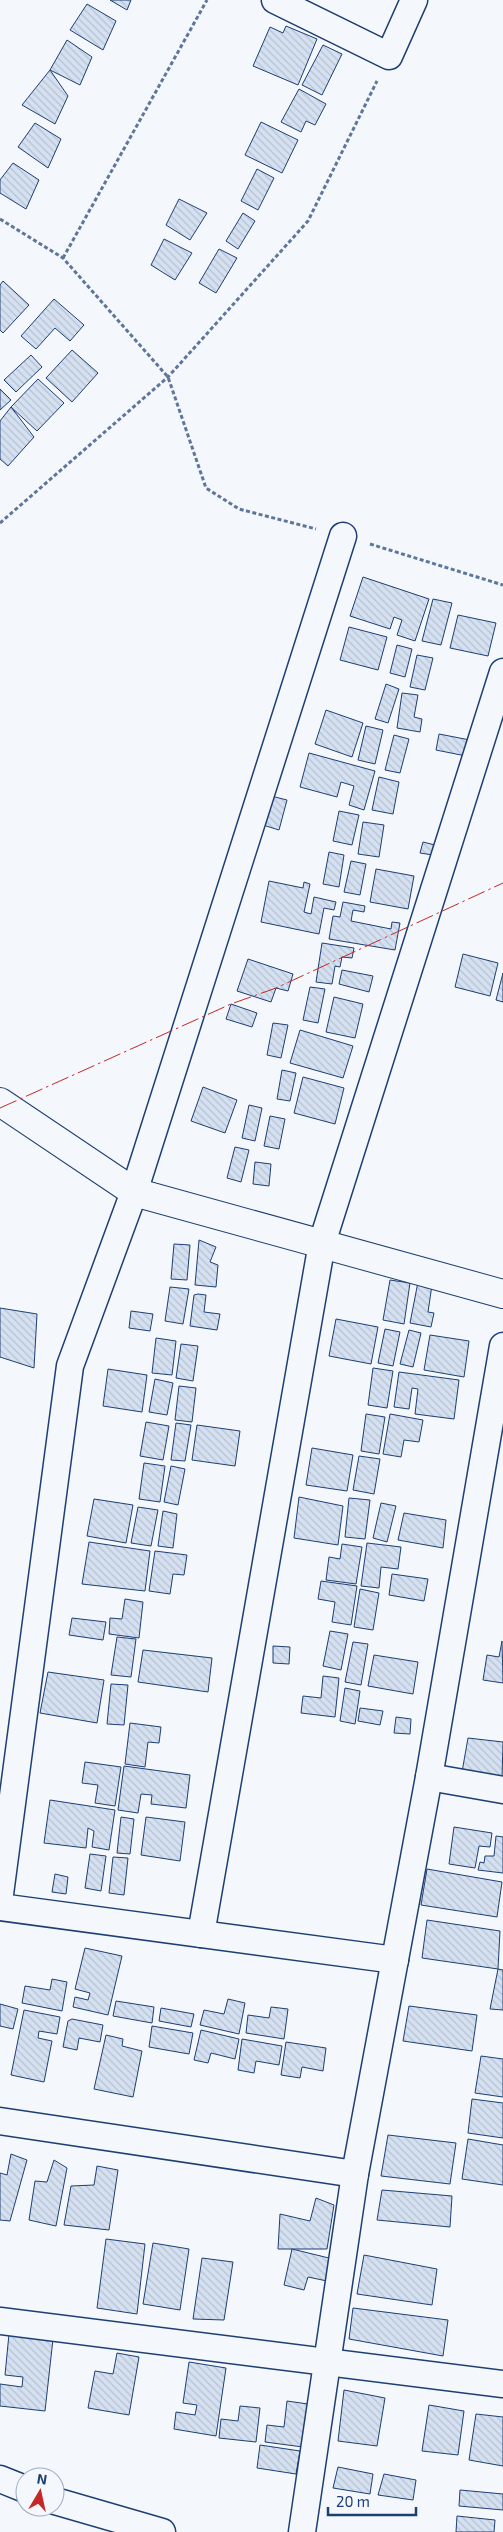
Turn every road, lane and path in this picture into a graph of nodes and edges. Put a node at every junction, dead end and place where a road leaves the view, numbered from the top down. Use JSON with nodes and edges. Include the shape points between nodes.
{"nodes":[{"id":1,"x":208,"y":0,"type":"edge"},
{"id":2,"x":275,"y":0,"type":"edge"},
{"id":3,"x":414,"y":0,"type":"edge"},
{"id":4,"x":390,"y":56,"type":"junction"},
{"id":5,"x":0,"y":219,"type":"edge"},
{"id":6,"x":63,"y":258,"type":"junction"},
{"id":7,"x":168,"y":377,"type":"junction"},
{"id":8,"x":0,"y":523,"type":"edge"},
{"id":9,"x":343,"y":536,"type":"junction"},
{"id":10,"x":503,"y":585,"type":"edge"},
{"id":11,"x":503,"y":672,"type":"edge"},
{"id":12,"x":0,"y":1102,"type":"edge"},
{"id":13,"x":134,"y":1192,"type":"junction"},
{"id":14,"x":322,"y":1243,"type":"junction"},
{"id":15,"x":503,"y":1294,"type":"edge"},
{"id":16,"x":503,"y":1346,"type":"edge"},
{"id":17,"x":429,"y":1777,"type":"junction"},
{"id":18,"x":503,"y":1790,"type":"edge"},
{"id":19,"x":0,"y":1894,"type":"edge"},
{"id":20,"x":0,"y":1908,"type":"edge"},
{"id":21,"x":201,"y":1934,"type":"junction"},
{"id":22,"x":395,"y":1960,"type":"junction"},
{"id":23,"x":0,"y":2121,"type":"edge"},
{"id":24,"x":355,"y":2174,"type":"junction"},
{"id":25,"x":0,"y":2321,"type":"edge"},
{"id":26,"x":327,"y":2362,"type":"junction"},
{"id":27,"x":503,"y":2384,"type":"edge"},
{"id":28,"x":0,"y":2479,"type":"edge"},
{"id":29,"x":15,"y":2485,"type":"edge"},
{"id":30,"x":65,"y":2504,"type":"edge"},
{"id":31,"x":162,"y":2532,"type":"edge"},
{"id":32,"x":302,"y":2532,"type":"edge"}],
"edges":[{"from":1,"to":6,"type":"path"},
{"from":2,"to":4,"type":"street"},
{"from":3,"to":4,"type":"street"},
{"from":4,"to":7,"type":"path","via":[[308,221]]},
{"from":5,"to":6,"type":"path"},
{"from":6,"to":7,"type":"path"},
{"from":7,"to":8,"type":"path"},
{"from":7,"to":9,"type":"path","via":[[206,488],[239,509]]},
{"from":9,"to":10,"type":"path"},
{"from":9,"to":13,"type":"street"},
{"from":11,"to":14,"type":"street"},
{"from":12,"to":13,"type":"street"},
{"from":13,"to":14,"type":"street"},
{"from":13,"to":19,"type":"street","via":[[70,1366]]},
{"from":14,"to":15,"type":"street"},
{"from":14,"to":21,"type":"street"},
{"from":16,"to":17,"type":"street"},
{"from":17,"to":18,"type":"street"},
{"from":17,"to":22,"type":"street"},
{"from":20,"to":21,"type":"street"},
{"from":21,"to":22,"type":"street"},
{"from":22,"to":24,"type":"street"},
{"from":23,"to":24,"type":"street"},
{"from":24,"to":26,"type":"street"},
{"from":25,"to":26,"type":"street"},
{"from":26,"to":27,"type":"street"},
{"from":26,"to":32,"type":"street"},
{"from":28,"to":29,"type":"street"},
{"from":30,"to":31,"type":"street"}]}
